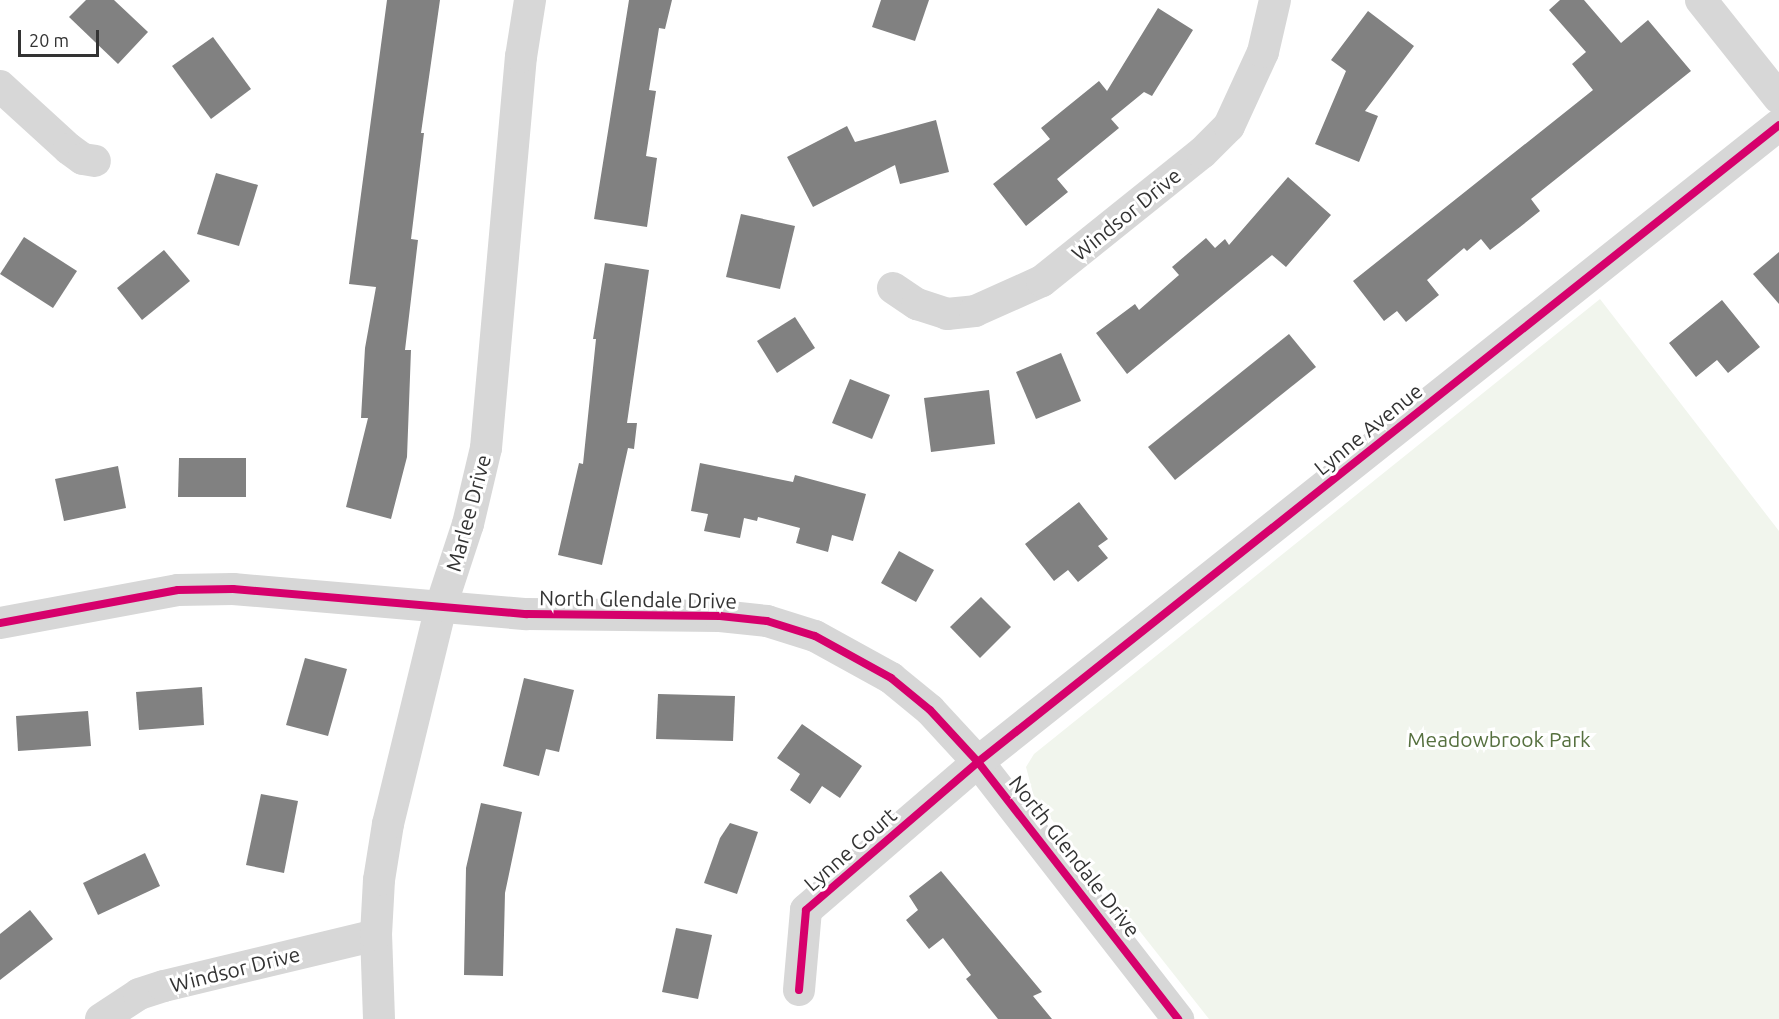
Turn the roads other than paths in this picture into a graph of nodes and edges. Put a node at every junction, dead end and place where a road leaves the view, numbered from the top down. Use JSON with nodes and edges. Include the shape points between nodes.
{"nodes":[{"id":1,"x":530,"y":0,"type":"edge"},
{"id":2,"x":1275,"y":0,"type":"edge"},
{"id":3,"x":1701,"y":0,"type":"edge"},
{"id":4,"x":0,"y":86,"type":"edge"},
{"id":5,"x":1779,"y":98,"type":"edge"},
{"id":6,"x":1779,"y":125,"type":"edge"},
{"id":7,"x":95,"y":161,"type":"dead end"},
{"id":8,"x":893,"y":288,"type":"dead end"},
{"id":9,"x":441,"y":606,"type":"junction"},
{"id":10,"x":0,"y":623,"type":"edge"},
{"id":11,"x":978,"y":762,"type":"junction"},
{"id":12,"x":376,"y":935,"type":"junction"},
{"id":13,"x":799,"y":990,"type":"dead end"},
{"id":14,"x":101,"y":1019,"type":"edge"},
{"id":15,"x":378,"y":1019,"type":"edge"},
{"id":16,"x":1178,"y":1019,"type":"edge"}],
"edges":[{"from":1,"to":9,"type":"street","name":"Marlee Drive","via":[[519,78],[486,448],[468,524]]},
{"from":2,"to":8,"type":"street","name":"Windsor Drive","via":[[1263,52],[1229,126],[1202,153],[1042,281],[975,311],[947,314],[917,304]]},
{"from":3,"to":5,"type":"street"},
{"from":4,"to":7,"type":"street","via":[[69,149],[83,159]]},
{"from":6,"to":11,"type":"street","name":"Lynne Avenue"},
{"from":9,"to":10,"type":"street","name":"North Glendale Drive","via":[[302,592],[189,590]]},
{"from":9,"to":11,"type":"street","name":"North Glendale Drive","via":[[527,614],[720,615],[767,621],[824,641],[891,678],[930,710]]},
{"from":9,"to":12,"type":"street","name":"Marlee Drive","via":[[388,824]]},
{"from":11,"to":13,"type":"street","name":"Lynne Court","via":[[806,910]]},
{"from":11,"to":16,"type":"street","name":"North Glendale Drive"},
{"from":12,"to":14,"type":"street","name":"Windsor Drive","via":[[164,986],[139,994]]},
{"from":12,"to":15,"type":"street","name":"Marlee Drive"}]}
